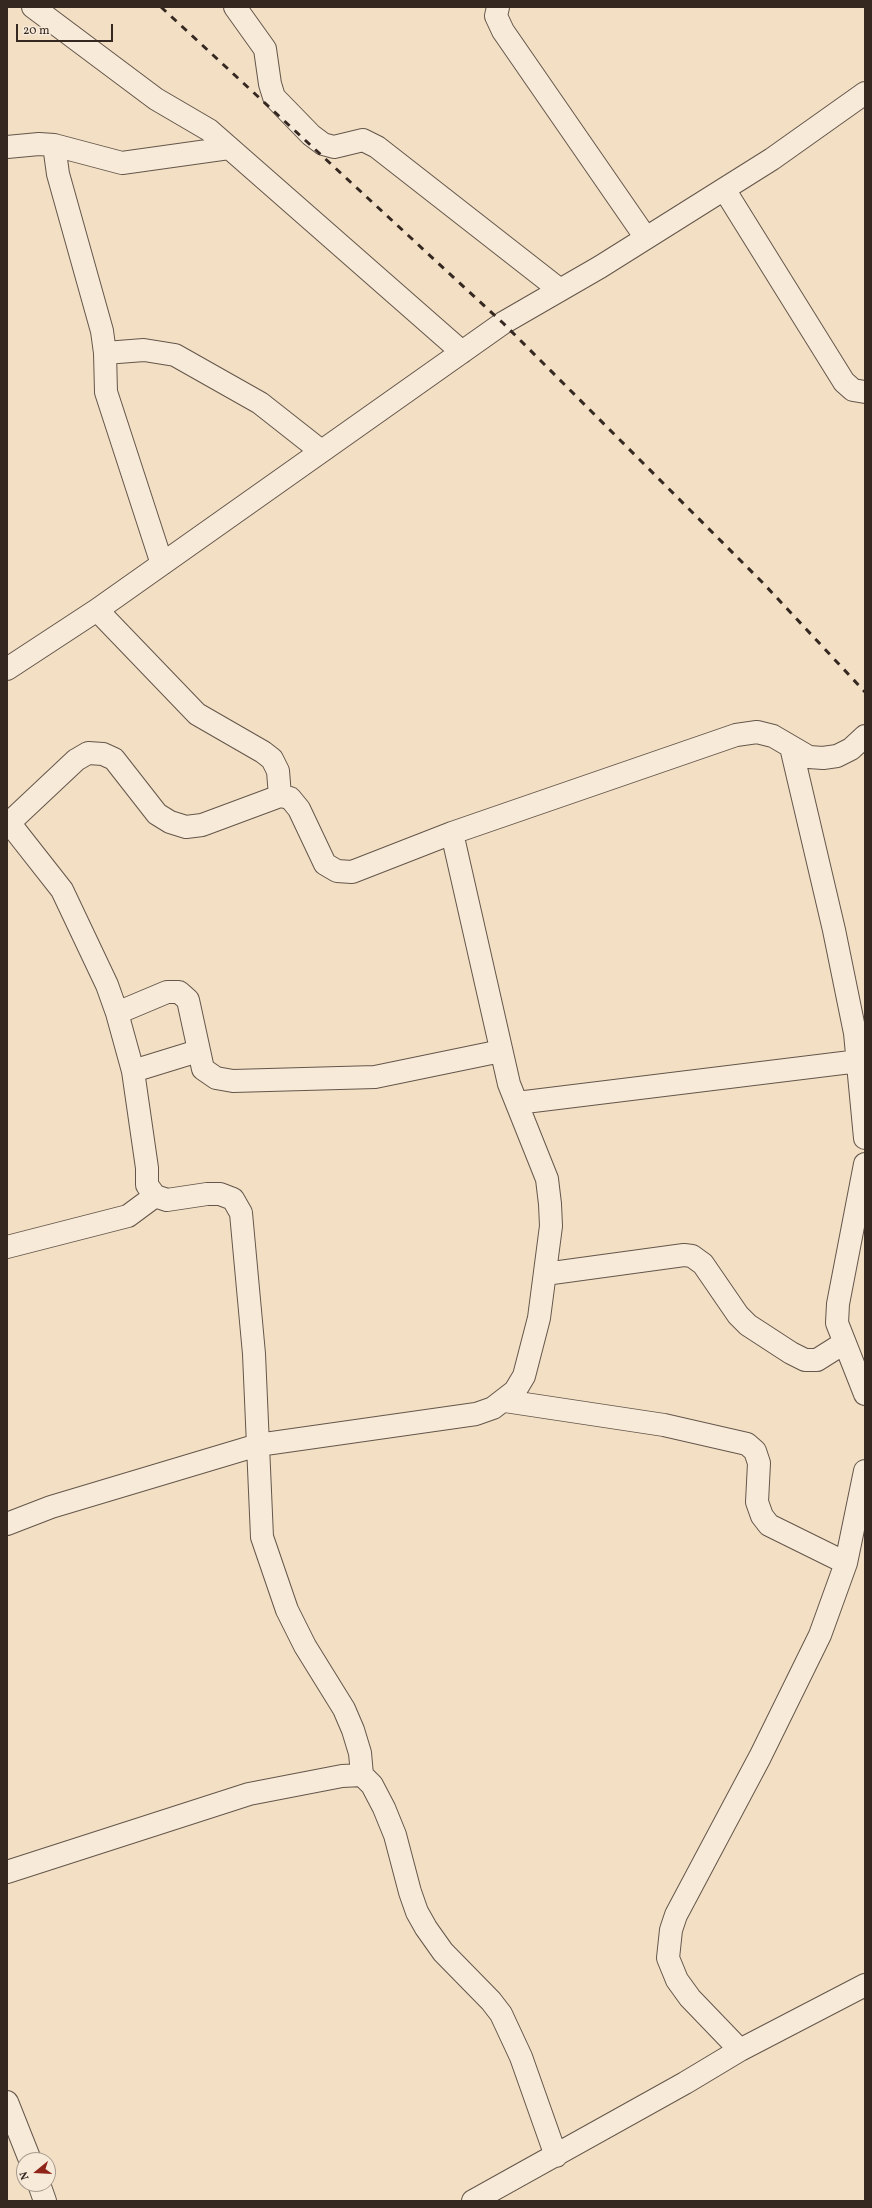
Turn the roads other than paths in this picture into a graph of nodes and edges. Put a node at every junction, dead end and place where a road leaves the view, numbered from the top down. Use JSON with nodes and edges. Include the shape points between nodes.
{"nodes":[{"id":1,"x":33,"y":7,"type":"edge"},
{"id":2,"x":235,"y":7,"type":"edge"},
{"id":3,"x":498,"y":7,"type":"edge"},
{"id":4,"x":865,"y":93,"type":"edge"},
{"id":5,"x":54,"y":145,"type":"junction"},
{"id":6,"x":7,"y":147,"type":"edge"},
{"id":7,"x":229,"y":148,"type":"junction"},
{"id":8,"x":724,"y":189,"type":"junction"},
{"id":9,"x":646,"y":238,"type":"junction"},
{"id":10,"x":560,"y":290,"type":"junction"},
{"id":11,"x":462,"y":352,"type":"junction"},
{"id":12,"x":105,"y":353,"type":"junction"},
{"id":13,"x":865,"y":392,"type":"edge"},
{"id":14,"x":322,"y":451,"type":"junction"},
{"id":15,"x":162,"y":564,"type":"junction"},
{"id":16,"x":97,"y":610,"type":"junction"},
{"id":17,"x":7,"y":669,"type":"edge"},
{"id":18,"x":865,"y":736,"type":"edge"},
{"id":19,"x":791,"y":747,"type":"junction"},
{"id":20,"x":280,"y":796,"type":"junction"},
{"id":21,"x":8,"y":821,"type":"edge"},
{"id":22,"x":452,"y":833,"type":"junction"},
{"id":23,"x":117,"y":1013,"type":"junction"},
{"id":24,"x":198,"y":1051,"type":"junction"},
{"id":25,"x":501,"y":1051,"type":"junction"},
{"id":26,"x":858,"y":1061,"type":"junction"},
{"id":27,"x":133,"y":1071,"type":"junction"},
{"id":28,"x":517,"y":1103,"type":"junction"},
{"id":29,"x":865,"y":1138,"type":"edge"},
{"id":30,"x":865,"y":1164,"type":"edge"},
{"id":31,"x":155,"y":1196,"type":"junction"},
{"id":32,"x":7,"y":1248,"type":"edge"},
{"id":33,"x":545,"y":1274,"type":"junction"},
{"id":34,"x":844,"y":1343,"type":"junction"},
{"id":35,"x":865,"y":1394,"type":"edge"},
{"id":36,"x":505,"y":1401,"type":"junction"},
{"id":37,"x":258,"y":1445,"type":"junction"},
{"id":38,"x":865,"y":1471,"type":"edge"},
{"id":39,"x":7,"y":1524,"type":"edge"},
{"id":40,"x":846,"y":1563,"type":"junction"},
{"id":41,"x":362,"y":1775,"type":"junction"},
{"id":42,"x":7,"y":1872,"type":"edge"},
{"id":43,"x":865,"y":1985,"type":"edge"},
{"id":44,"x":740,"y":2050,"type":"junction"},
{"id":45,"x":7,"y":2102,"type":"edge"},
{"id":46,"x":27,"y":2152,"type":"edge"},
{"id":47,"x":556,"y":2156,"type":"junction"},
{"id":48,"x":473,"y":2201,"type":"edge"}],
"edges":[{"from":1,"to":7,"type":"street","via":[[156,99],[209,130]]},
{"from":2,"to":10,"type":"street","via":[[265,49],[274,97],[311,136],[322,144],[334,147],[362,140],[377,147]]},
{"from":3,"to":9,"type":"street","via":[[496,16],[503,31]]},
{"from":4,"to":8,"type":"street"},
{"from":5,"to":6,"type":"street"},
{"from":5,"to":7,"type":"street","via":[[122,164]]},
{"from":5,"to":12,"type":"street","via":[[58,174],[102,331]]},
{"from":7,"to":11,"type":"street"},
{"from":8,"to":9,"type":"street"},
{"from":8,"to":13,"type":"street","via":[[844,382],[853,390]]},
{"from":9,"to":10,"type":"street"},
{"from":10,"to":11,"type":"street","via":[[503,323]]},
{"from":11,"to":14,"type":"street"},
{"from":12,"to":14,"type":"street","via":[[144,350],[175,356],[260,403]]},
{"from":12,"to":15,"type":"street","via":[[106,392]]},
{"from":14,"to":15,"type":"street"},
{"from":15,"to":16,"type":"street"},
{"from":16,"to":17,"type":"street"},
{"from":16,"to":20,"type":"street","via":[[197,714],[272,759],[278,771]]},
{"from":18,"to":19,"type":"street","via":[[837,756],[809,757]]},
{"from":19,"to":22,"type":"street","via":[[773,736],[757,732],[736,736]]},
{"from":19,"to":26,"type":"street","via":[[834,930]]},
{"from":20,"to":21,"type":"street","via":[[202,825],[186,827],[157,814],[114,760],[103,754],[88,753],[76,760]]},
{"from":20,"to":22,"type":"street","via":[[290,798],[299,808],[325,864],[337,871],[352,872]]},
{"from":21,"to":23,"type":"street","via":[[62,890],[107,985]]},
{"from":22,"to":25,"type":"street"},
{"from":23,"to":24,"type":"street","via":[[167,992],[179,992],[188,1000]]},
{"from":23,"to":27,"type":"street"},
{"from":24,"to":25,"type":"street","via":[[203,1069],[216,1078],[233,1081],[375,1077]]},
{"from":24,"to":27,"type":"street"},
{"from":25,"to":28,"type":"street","via":[[509,1084]]},
{"from":26,"to":28,"type":"street"},
{"from":26,"to":29,"type":"street"},
{"from":27,"to":31,"type":"street","via":[[147,1168],[147,1185]]},
{"from":28,"to":33,"type":"street","via":[[547,1179],[551,1226]]},
{"from":30,"to":34,"type":"street","via":[[838,1304],[837,1323]]},
{"from":31,"to":32,"type":"street","via":[[128,1216]]},
{"from":31,"to":37,"type":"street","via":[[167,1200],[220,1194],[232,1199],[241,1213],[254,1354]]},
{"from":33,"to":34,"type":"street","via":[[692,1256],[703,1264],[738,1315],[748,1325],[791,1354],[805,1360],[817,1360]]},
{"from":33,"to":36,"type":"street","via":[[540,1318],[524,1376]]},
{"from":34,"to":35,"type":"street"},
{"from":36,"to":37,"type":"street","via":[[476,1414]]},
{"from":36,"to":40,"type":"street","via":[[664,1425],[747,1444],[755,1451],[759,1463],[757,1502],[762,1516],[769,1525]]},
{"from":37,"to":39,"type":"street","via":[[51,1507]]},
{"from":37,"to":41,"type":"street","via":[[262,1537],[287,1610],[305,1646],[344,1709],[353,1730],[360,1753]]},
{"from":38,"to":40,"type":"street"},
{"from":40,"to":44,"type":"street","via":[[820,1635],[760,1757],[676,1915],[671,1930],[668,1958],[677,1980],[690,1998]]},
{"from":41,"to":42,"type":"street","via":[[342,1776],[249,1794]]},
{"from":41,"to":47,"type":"street","via":[[372,1785],[384,1808],[395,1835],[410,1892],[426,1928],[443,1952],[501,2014],[520,2057]]},
{"from":43,"to":44,"type":"street"},
{"from":44,"to":47,"type":"street"},
{"from":45,"to":46,"type":"street"},
{"from":47,"to":48,"type":"street"}]}
